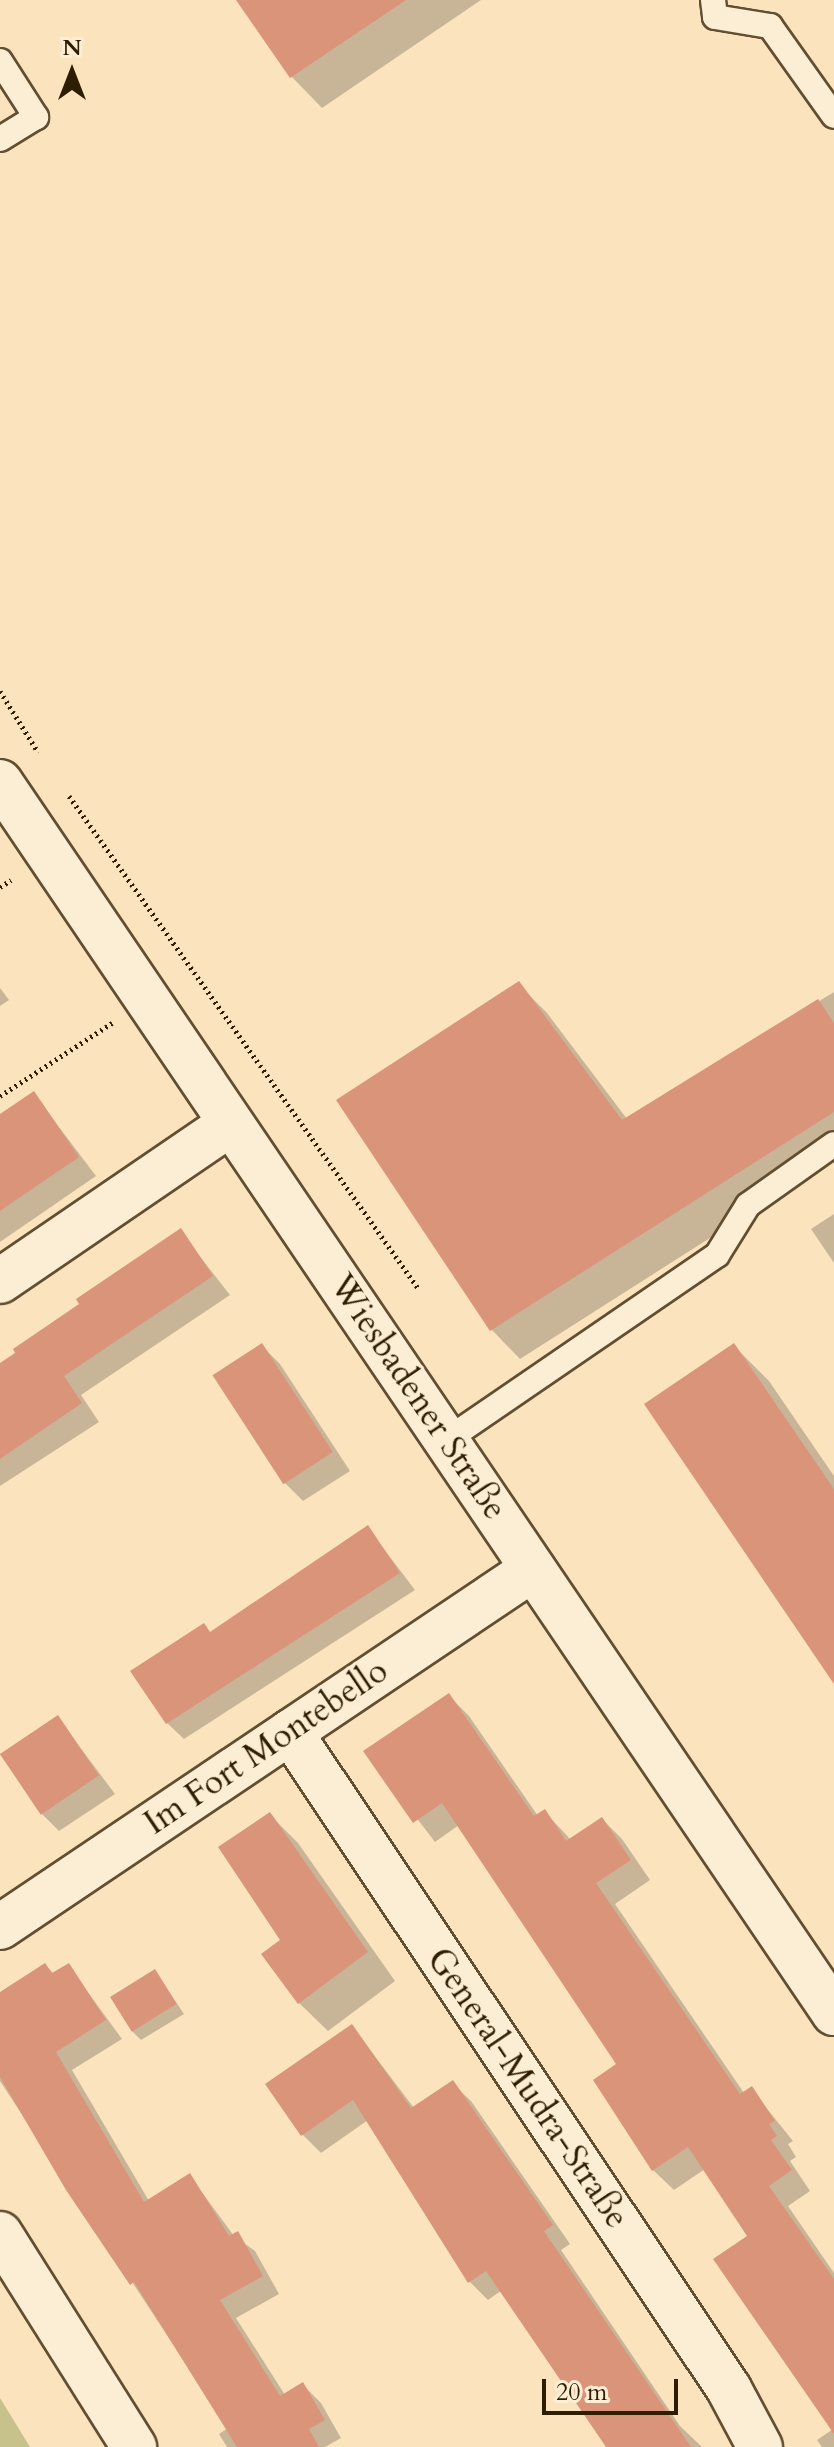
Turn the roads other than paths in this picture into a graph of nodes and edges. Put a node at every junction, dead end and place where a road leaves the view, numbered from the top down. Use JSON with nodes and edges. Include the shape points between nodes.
{"nodes":[{"id":1,"x":713,"y":0,"type":"edge"},
{"id":2,"x":0,"y":61,"type":"edge"},
{"id":3,"x":834,"y":116,"type":"edge"},
{"id":4,"x":0,"y":139,"type":"edge"},
{"id":5,"x":1,"y":785,"type":"edge"},
{"id":6,"x":230,"y":1124,"type":"junction"},
{"id":7,"x":834,"y":1144,"type":"edge"},
{"id":8,"x":0,"y":1281,"type":"edge"},
{"id":9,"x":448,"y":1439,"type":"junction"},
{"id":10,"x":533,"y":1569,"type":"junction"},
{"id":11,"x":290,"y":1732,"type":"junction"},
{"id":12,"x":0,"y":1927,"type":"edge"},
{"id":13,"x":834,"y":2013,"type":"edge"},
{"id":14,"x":0,"y":2234,"type":"edge"},
{"id":15,"x":134,"y":2447,"type":"edge"},
{"id":16,"x":760,"y":2447,"type":"edge"}],
"edges":[{"from":1,"to":3,"type":"lane","via":[[715,17],[770,26]]},
{"from":2,"to":4,"type":"lane","via":[[36,117]]},
{"from":5,"to":6,"type":"street","name":"Wiesbadener Straße"},
{"from":6,"to":8,"type":"street"},
{"from":6,"to":9,"type":"street","name":"Wiesbadener Straße"},
{"from":7,"to":9,"type":"lane","via":[[748,1205],[717,1255]]},
{"from":9,"to":10,"type":"street","name":"Wiesbadener Straße"},
{"from":10,"to":11,"type":"street","name":"Im Fort Montebello"},
{"from":10,"to":13,"type":"street","name":"Wiesbadener Straße"},
{"from":11,"to":12,"type":"street","name":"Im Fort Montebello"},
{"from":11,"to":16,"type":"street","name":"General-Mudra-Straße","via":[[729,2389]]},
{"from":14,"to":15,"type":"street"}]}
